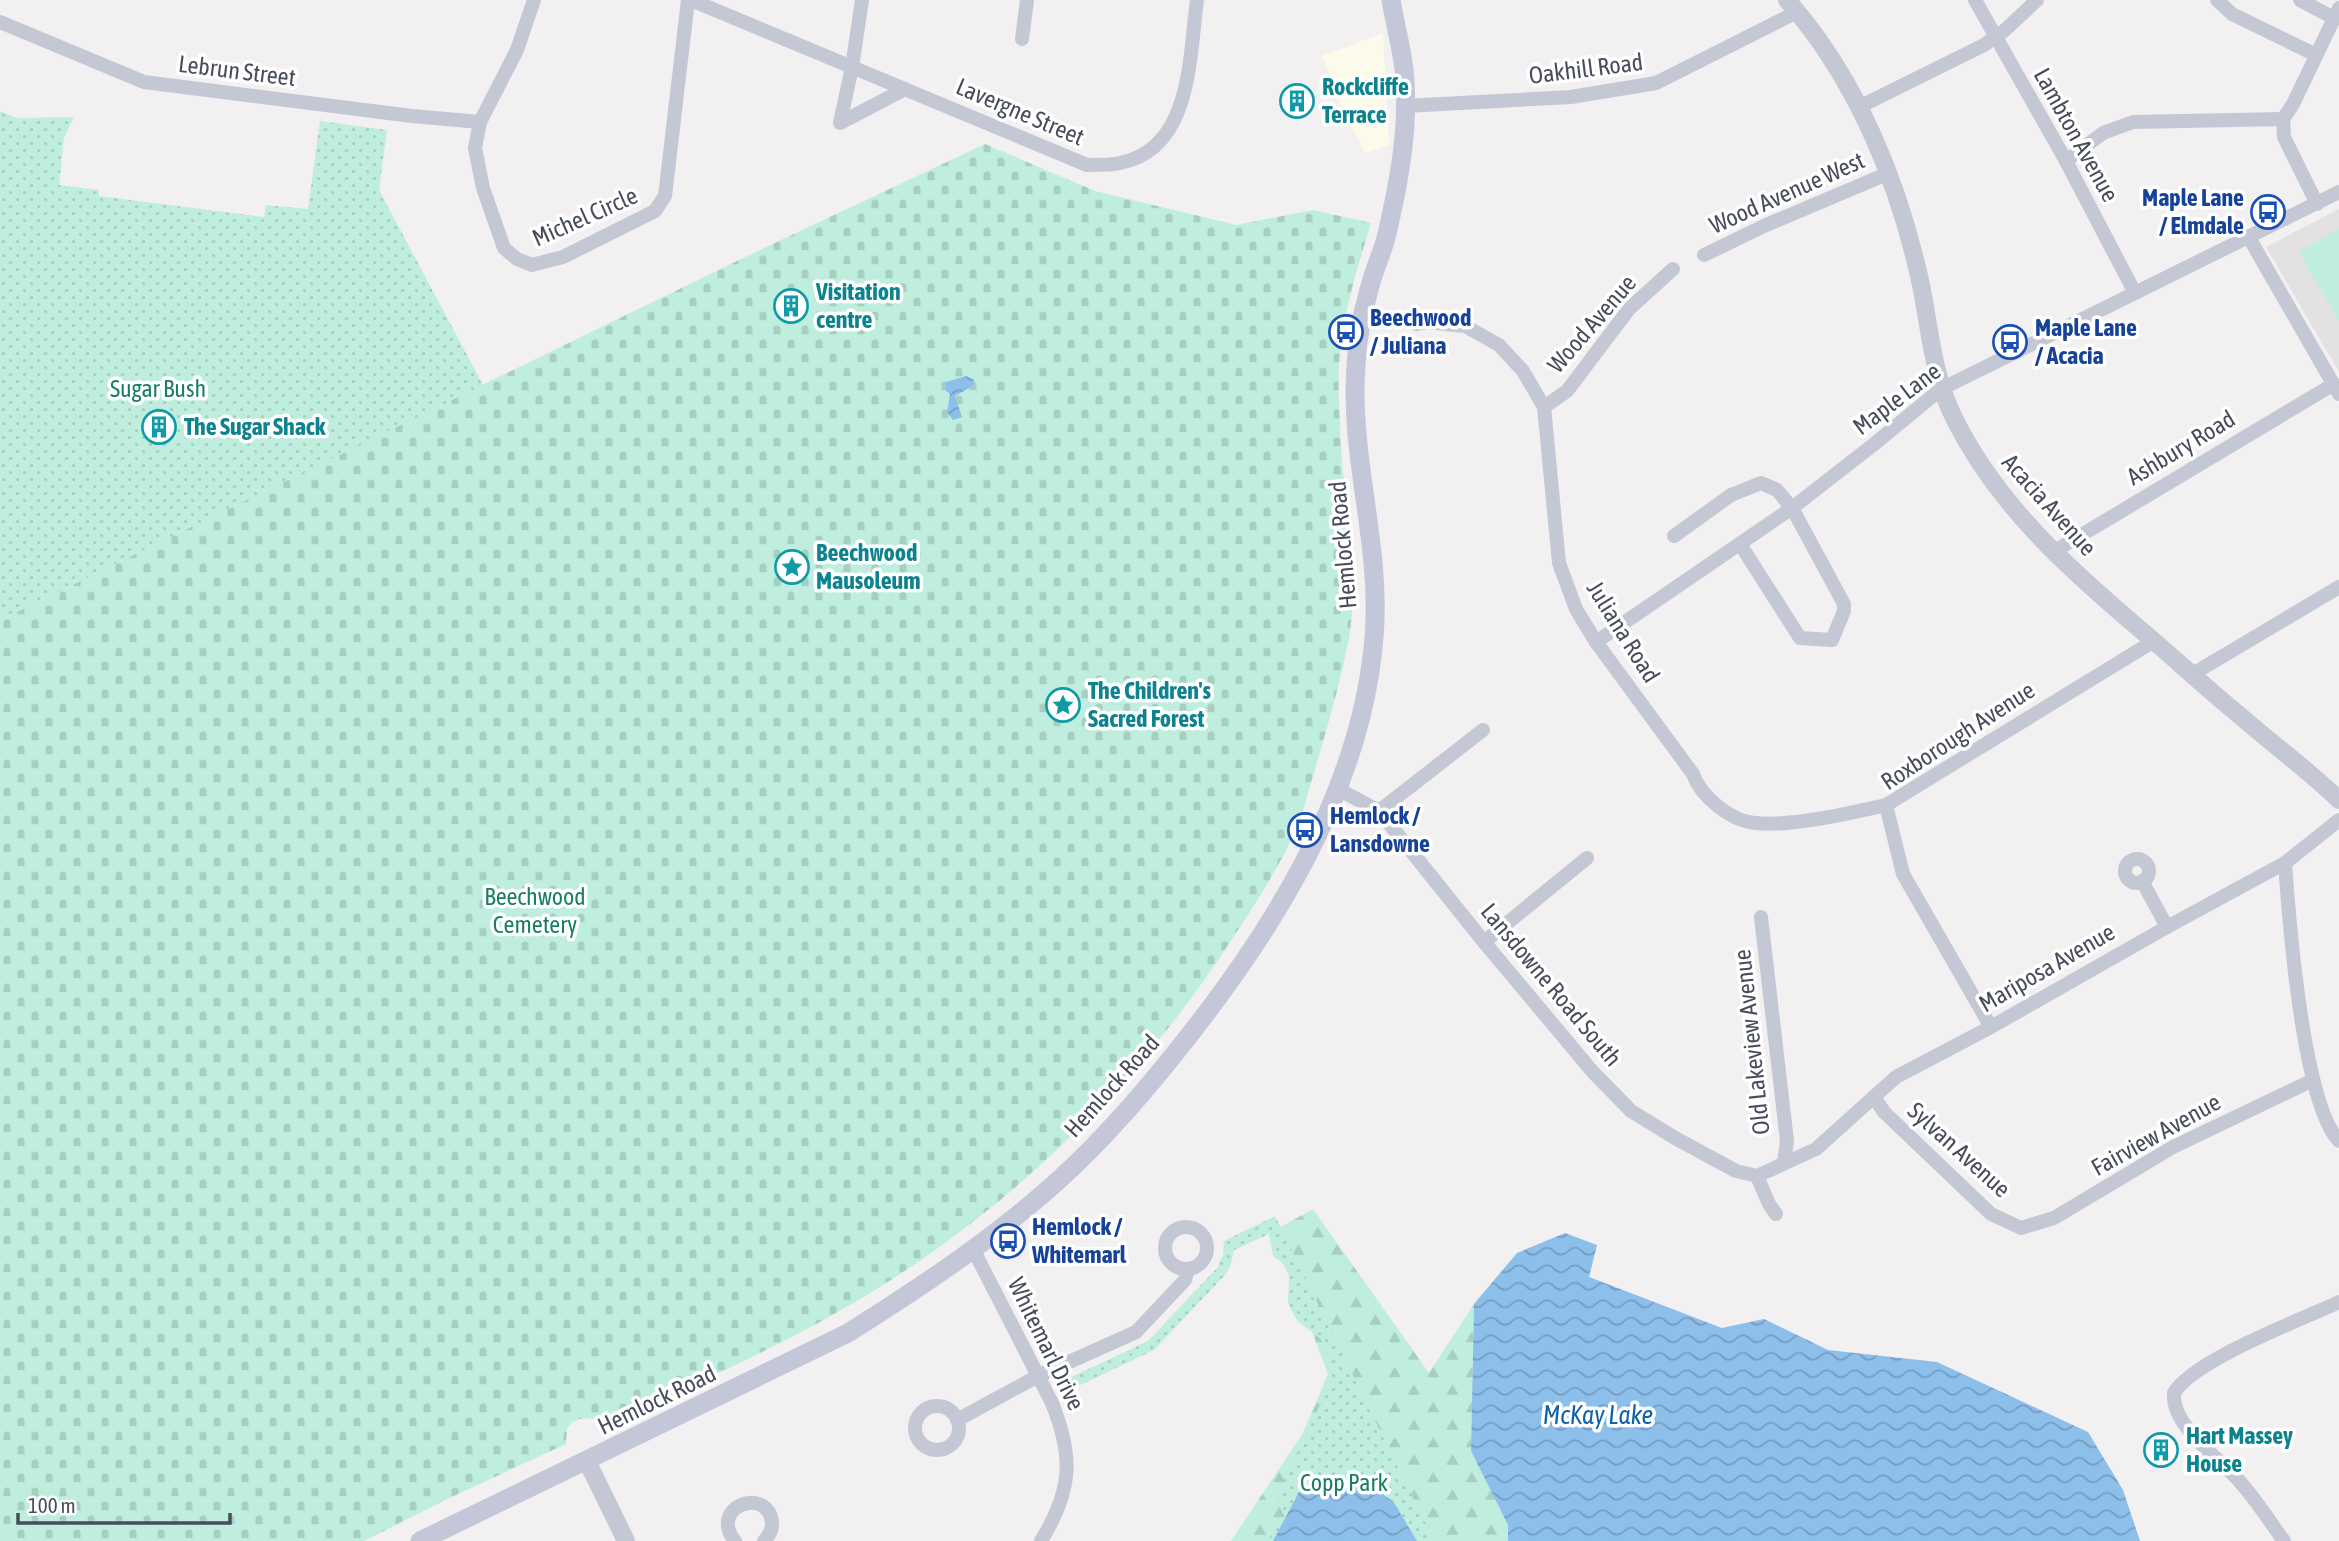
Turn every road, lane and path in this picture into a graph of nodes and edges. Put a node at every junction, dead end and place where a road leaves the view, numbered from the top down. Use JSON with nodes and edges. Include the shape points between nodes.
{"nodes":[{"id":1,"x":534,"y":0,"type":"edge"},
{"id":2,"x":690,"y":0,"type":"edge"},
{"id":3,"x":862,"y":0,"type":"edge"},
{"id":4,"x":1027,"y":0,"type":"edge"},
{"id":5,"x":1197,"y":0,"type":"edge"},
{"id":6,"x":1391,"y":0,"type":"edge"},
{"id":7,"x":1975,"y":0,"type":"edge"},
{"id":8,"x":2037,"y":0,"type":"edge"},
{"id":9,"x":2217,"y":0,"type":"edge"},
{"id":10,"x":2300,"y":0,"type":"edge"},
{"id":11,"x":1792,"y":6,"type":"edge"},
{"id":12,"x":2337,"y":13,"type":"edge"},
{"id":13,"x":0,"y":22,"type":"edge"},
{"id":14,"x":1995,"y":36,"type":"junction"},
{"id":15,"x":1022,"y":39,"type":"dead end"},
{"id":16,"x":2316,"y":55,"type":"junction"},
{"id":17,"x":852,"y":67,"type":"junction"},
{"id":18,"x":905,"y":89,"type":"junction"},
{"id":19,"x":1405,"y":106,"type":"junction"},
{"id":20,"x":1858,"y":107,"type":"junction"},
{"id":21,"x":2283,"y":119,"type":"junction"},
{"id":22,"x":480,"y":122,"type":"junction"},
{"id":23,"x":2066,"y":161,"type":"junction"},
{"id":24,"x":1889,"y":173,"type":"junction"},
{"id":25,"x":2339,"y":192,"type":"edge"},
{"id":26,"x":2317,"y":204,"type":"junction"},
{"id":27,"x":2248,"y":236,"type":"junction"},
{"id":28,"x":1704,"y":255,"type":"dead end"},
{"id":29,"x":1673,"y":269,"type":"dead end"},
{"id":30,"x":2135,"y":293,"type":"junction"},
{"id":31,"x":1416,"y":324,"type":"dead end"},
{"id":32,"x":1941,"y":389,"type":"junction"},
{"id":33,"x":2336,"y":389,"type":"edge"},
{"id":34,"x":1544,"y":407,"type":"junction"},
{"id":35,"x":1792,"y":508,"type":"junction"},
{"id":36,"x":1674,"y":536,"type":"dead end"},
{"id":37,"x":1740,"y":544,"type":"junction"},
{"id":38,"x":2053,"y":552,"type":"junction"},
{"id":39,"x":2339,"y":587,"type":"edge"},
{"id":40,"x":2154,"y":641,"type":"junction"},
{"id":41,"x":1596,"y":642,"type":"junction"},
{"id":42,"x":2191,"y":675,"type":"junction"},
{"id":43,"x":1483,"y":730,"type":"dead end"},
{"id":44,"x":1338,"y":789,"type":"junction"},
{"id":45,"x":2339,"y":800,"type":"edge"},
{"id":46,"x":1886,"y":805,"type":"junction"},
{"id":47,"x":1379,"y":811,"type":"junction"},
{"id":48,"x":2339,"y":820,"type":"edge"},
{"id":49,"x":1587,"y":858,"type":"dead end"},
{"id":50,"x":2285,"y":863,"type":"junction"},
{"id":51,"x":2142,"y":881,"type":"dead end"},
{"id":52,"x":1761,"y":917,"type":"dead end"},
{"id":53,"x":2167,"y":927,"type":"junction"},
{"id":54,"x":1484,"y":942,"type":"junction"},
{"id":55,"x":1991,"y":1027,"type":"junction"},
{"id":56,"x":2313,"y":1080,"type":"junction"},
{"id":57,"x":1874,"y":1097,"type":"junction"},
{"id":58,"x":2339,"y":1140,"type":"edge"},
{"id":59,"x":1784,"y":1163,"type":"junction"},
{"id":60,"x":1757,"y":1176,"type":"junction"},
{"id":61,"x":1776,"y":1214,"type":"dead end"},
{"id":62,"x":2021,"y":1228,"type":"joint"},
{"id":63,"x":973,"y":1249,"type":"junction"},
{"id":64,"x":1188,"y":1269,"type":"dead end"},
{"id":65,"x":2339,"y":1302,"type":"edge"},
{"id":66,"x":1038,"y":1376,"type":"junction"},
{"id":67,"x":957,"y":1420,"type":"dead end"},
{"id":68,"x":587,"y":1461,"type":"junction"},
{"id":69,"x":419,"y":1541,"type":"edge"},
{"id":70,"x":626,"y":1541,"type":"edge"},
{"id":71,"x":735,"y":1541,"type":"edge"},
{"id":72,"x":765,"y":1541,"type":"edge"},
{"id":73,"x":1041,"y":1541,"type":"edge"},
{"id":74,"x":2284,"y":1541,"type":"edge"}],
"edges":[{"from":1,"to":22,"type":"street","name":"Michel Circle","via":[[517,50]]},
{"from":2,"to":17,"type":"street","name":"Lavergne Street"},
{"from":2,"to":22,"type":"street","name":"Michel Circle","via":[[665,196],[655,211],[563,257],[532,265],[517,259],[504,248],[483,188],[475,148]]},
{"from":3,"to":17,"type":"street"},
{"from":4,"to":15,"type":"street"},
{"from":5,"to":18,"type":"street","name":"Lavergne Street","via":[[1184,97],[1174,125],[1151,151],[1120,163],[1087,165]]},
{"from":6,"to":19,"type":"main road","name":"Hemlock Road","via":[[1404,69]]},
{"from":7,"to":14,"type":"street","name":"Lambton Avenue"},
{"from":8,"to":14,"type":"street"},
{"from":9,"to":16,"type":"street","via":[[2232,13]]},
{"from":10,"to":12,"type":"street"},
{"from":11,"to":19,"type":"street","name":"Oakhill Road","via":[[1656,83],[1571,97]]},
{"from":11,"to":20,"type":"street","name":"Acacia Avenue"},
{"from":12,"to":16,"type":"street"},
{"from":13,"to":22,"type":"street","name":"Lebrun Street","via":[[144,82]]},
{"from":14,"to":20,"type":"street"},
{"from":14,"to":23,"type":"street","name":"Lambton Avenue"},
{"from":16,"to":21,"type":"street"},
{"from":17,"to":18,"type":"street","name":"Lavergne Street"},
{"from":17,"to":18,"type":"street","via":[[840,123]]},
{"from":19,"to":44,"type":"main road","name":"Hemlock Road","via":[[1394,201],[1368,291],[1355,368],[1356,419],[1376,578],[1374,637],[1356,736]]},
{"from":20,"to":24,"type":"street","name":"Acacia Avenue"},
{"from":21,"to":23,"type":"street","via":[[2133,122],[2103,133]]},
{"from":21,"to":26,"type":"street","via":[[2284,137]]},
{"from":23,"to":30,"type":"street","name":"Lambton Avenue"},
{"from":24,"to":28,"type":"street","name":"Wood Avenue West"},
{"from":24,"to":32,"type":"street","name":"Acacia Avenue","via":[[1915,262]]},
{"from":25,"to":26,"type":"street","name":"Maple Lane"},
{"from":26,"to":27,"type":"street","name":"Maple Lane"},
{"from":27,"to":30,"type":"street","name":"Maple Lane"},
{"from":27,"to":33,"type":"street"},
{"from":29,"to":34,"type":"street","name":"Wood Avenue","via":[[1629,309],[1567,391]]},
{"from":30,"to":32,"type":"street","name":"Maple Lane"},
{"from":31,"to":34,"type":"street","name":"Juliana Road","via":[[1465,326],[1499,345],[1523,371]]},
{"from":32,"to":35,"type":"street","name":"Maple Lane"},
{"from":32,"to":38,"type":"street","name":"Acacia Avenue","via":[[1986,473]]},
{"from":33,"to":38,"type":"street","name":"Ashbury Road"},
{"from":34,"to":41,"type":"street","name":"Juliana Road","via":[[1559,563],[1576,609]]},
{"from":35,"to":36,"type":"street","via":[[1777,490],[1761,483],[1731,495]]},
{"from":35,"to":37,"type":"street","name":"Maple Lane"},
{"from":35,"to":37,"type":"street","via":[[1844,604],[1832,640],[1800,638]]},
{"from":37,"to":41,"type":"street","name":"Maple Lane"},
{"from":38,"to":40,"type":"street","name":"Acacia Avenue"},
{"from":39,"to":42,"type":"street"},
{"from":40,"to":42,"type":"street","name":"Acacia Avenue"},
{"from":40,"to":46,"type":"street","name":"Roxborough Avenue"},
{"from":41,"to":46,"type":"street","name":"Juliana Road","via":[[1696,784],[1718,808],[1752,823],[1766,823]]},
{"from":42,"to":45,"type":"street","name":"Acacia Avenue"},
{"from":43,"to":47,"type":"street"},
{"from":44,"to":47,"type":"street","name":"Lansdowne Road South"},
{"from":44,"to":63,"type":"main road","name":"Hemlock Road","via":[[1289,888],[1215,1003],[1137,1101],[1047,1191]]},
{"from":46,"to":55,"type":"street","name":"Roxborough Avenue","via":[[1903,874]]},
{"from":47,"to":54,"type":"street","name":"Lansdowne Road South"},
{"from":48,"to":50,"type":"street","name":"Mariposa Avenue"},
{"from":49,"to":54,"type":"street"},
{"from":50,"to":53,"type":"street","name":"Mariposa Avenue"},
{"from":50,"to":56,"type":"street"},
{"from":51,"to":53,"type":"street"},
{"from":52,"to":59,"type":"street","name":"Old Lakeview Avenue","via":[[1787,1141]]},
{"from":53,"to":55,"type":"street","name":"Mariposa Avenue"},
{"from":54,"to":60,"type":"street","name":"Lansdowne Road South","via":[[1631,1111],[1736,1171]]},
{"from":55,"to":57,"type":"street","name":"Mariposa Avenue","via":[[1896,1077]]},
{"from":56,"to":58,"type":"street","via":[[2324,1118]]},
{"from":56,"to":62,"type":"street","name":"Fairview Avenue","via":[[2173,1147],[2054,1219]]},
{"from":57,"to":59,"type":"street","name":"Mariposa Avenue","via":[[1816,1149]]},
{"from":57,"to":62,"type":"street","name":"Sylvan Avenue","via":[[1884,1112],[1991,1214]]},
{"from":59,"to":60,"type":"street"},
{"from":60,"to":61,"type":"street"},
{"from":63,"to":66,"type":"street","name":"Whitemarl Drive"},
{"from":63,"to":68,"type":"main road","name":"Hemlock Road","via":[[848,1333]]},
{"from":64,"to":66,"type":"street","via":[[1185,1280],[1136,1332]]},
{"from":65,"to":74,"type":"street","via":[[2210,1362],[2178,1385],[2173,1397],[2183,1424],[2242,1483]]},
{"from":66,"to":67,"type":"street"},
{"from":66,"to":73,"type":"street","name":"Whitemarl Drive","via":[[1062,1428],[1067,1451],[1066,1486]]},
{"from":68,"to":69,"type":"main road","name":"Hemlock Road"},
{"from":68,"to":70,"type":"street"},
{"from":71,"to":72,"type":"street","via":[[728,1528],[730,1514],[748,1503],[762,1506],[771,1518],[771,1533]]}]}
